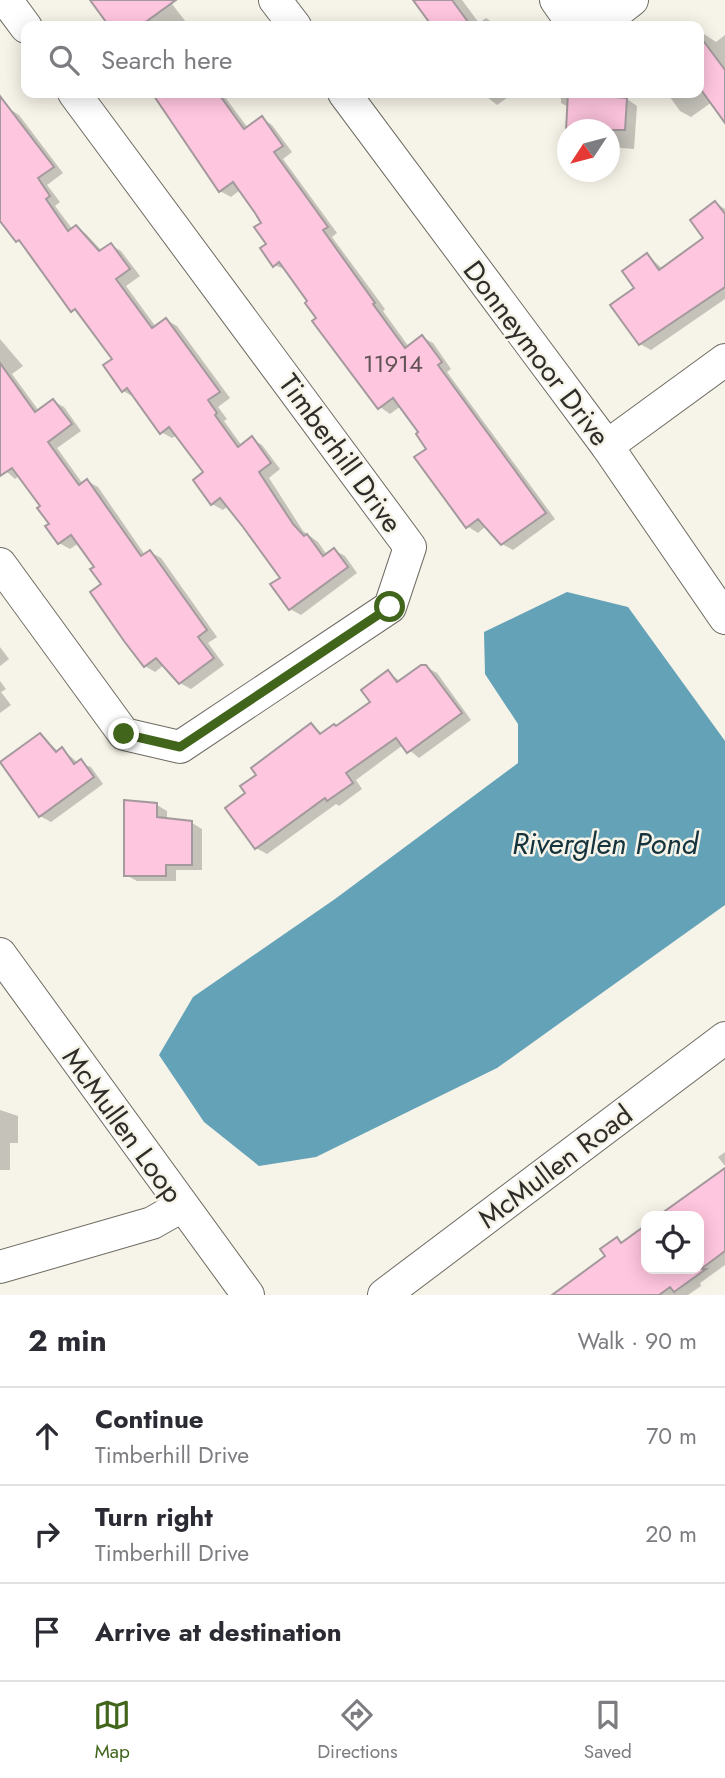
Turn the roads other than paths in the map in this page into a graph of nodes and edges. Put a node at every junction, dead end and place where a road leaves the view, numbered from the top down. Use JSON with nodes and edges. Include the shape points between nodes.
{"nodes":[{"id":1,"x":6,"y":0,"type":"edge"},
{"id":2,"x":275,"y":0,"type":"edge"},
{"id":3,"x":556,"y":0,"type":"edge"},
{"id":4,"x":632,"y":0,"type":"edge"},
{"id":5,"x":22,"y":21,"type":"edge"},
{"id":6,"x":291,"y":21,"type":"edge"},
{"id":7,"x":79,"y":98,"type":"edge"},
{"id":8,"x":348,"y":98,"type":"edge"},
{"id":9,"x":725,"y":360,"type":"edge"},
{"id":10,"x":607,"y":446,"type":"junction"},
{"id":11,"x":0,"y":564,"type":"edge"},
{"id":12,"x":725,"y":618,"type":"edge"},
{"id":13,"x":0,"y":954,"type":"edge"},
{"id":14,"x":725,"y":1038,"type":"edge"},
{"id":15,"x":182,"y":1206,"type":"junction"},
{"id":16,"x":0,"y":1267,"type":"edge"},
{"id":17,"x":248,"y":1295,"type":"edge"},
{"id":18,"x":384,"y":1295,"type":"edge"}],
"edges":[{"from":1,"to":5,"type":"street"},
{"from":2,"to":6,"type":"street"},
{"from":3,"to":4,"type":"street","via":[[568,17],[618,10]]},
{"from":7,"to":11,"type":"street","name":"Timberhill Drive","via":[[410,547],[390,607],[180,747],[124,734]]},
{"from":8,"to":10,"type":"street","name":"Donneymoor Drive"},
{"from":9,"to":10,"type":"street"},
{"from":10,"to":12,"type":"street","name":"Donneymoor Drive"},
{"from":13,"to":15,"type":"street","name":"McMullen Loop"},
{"from":14,"to":18,"type":"street","name":"McMullen Road"},
{"from":15,"to":16,"type":"street","via":[[152,1223]]},
{"from":15,"to":17,"type":"street","name":"McMullen Loop"}]}
